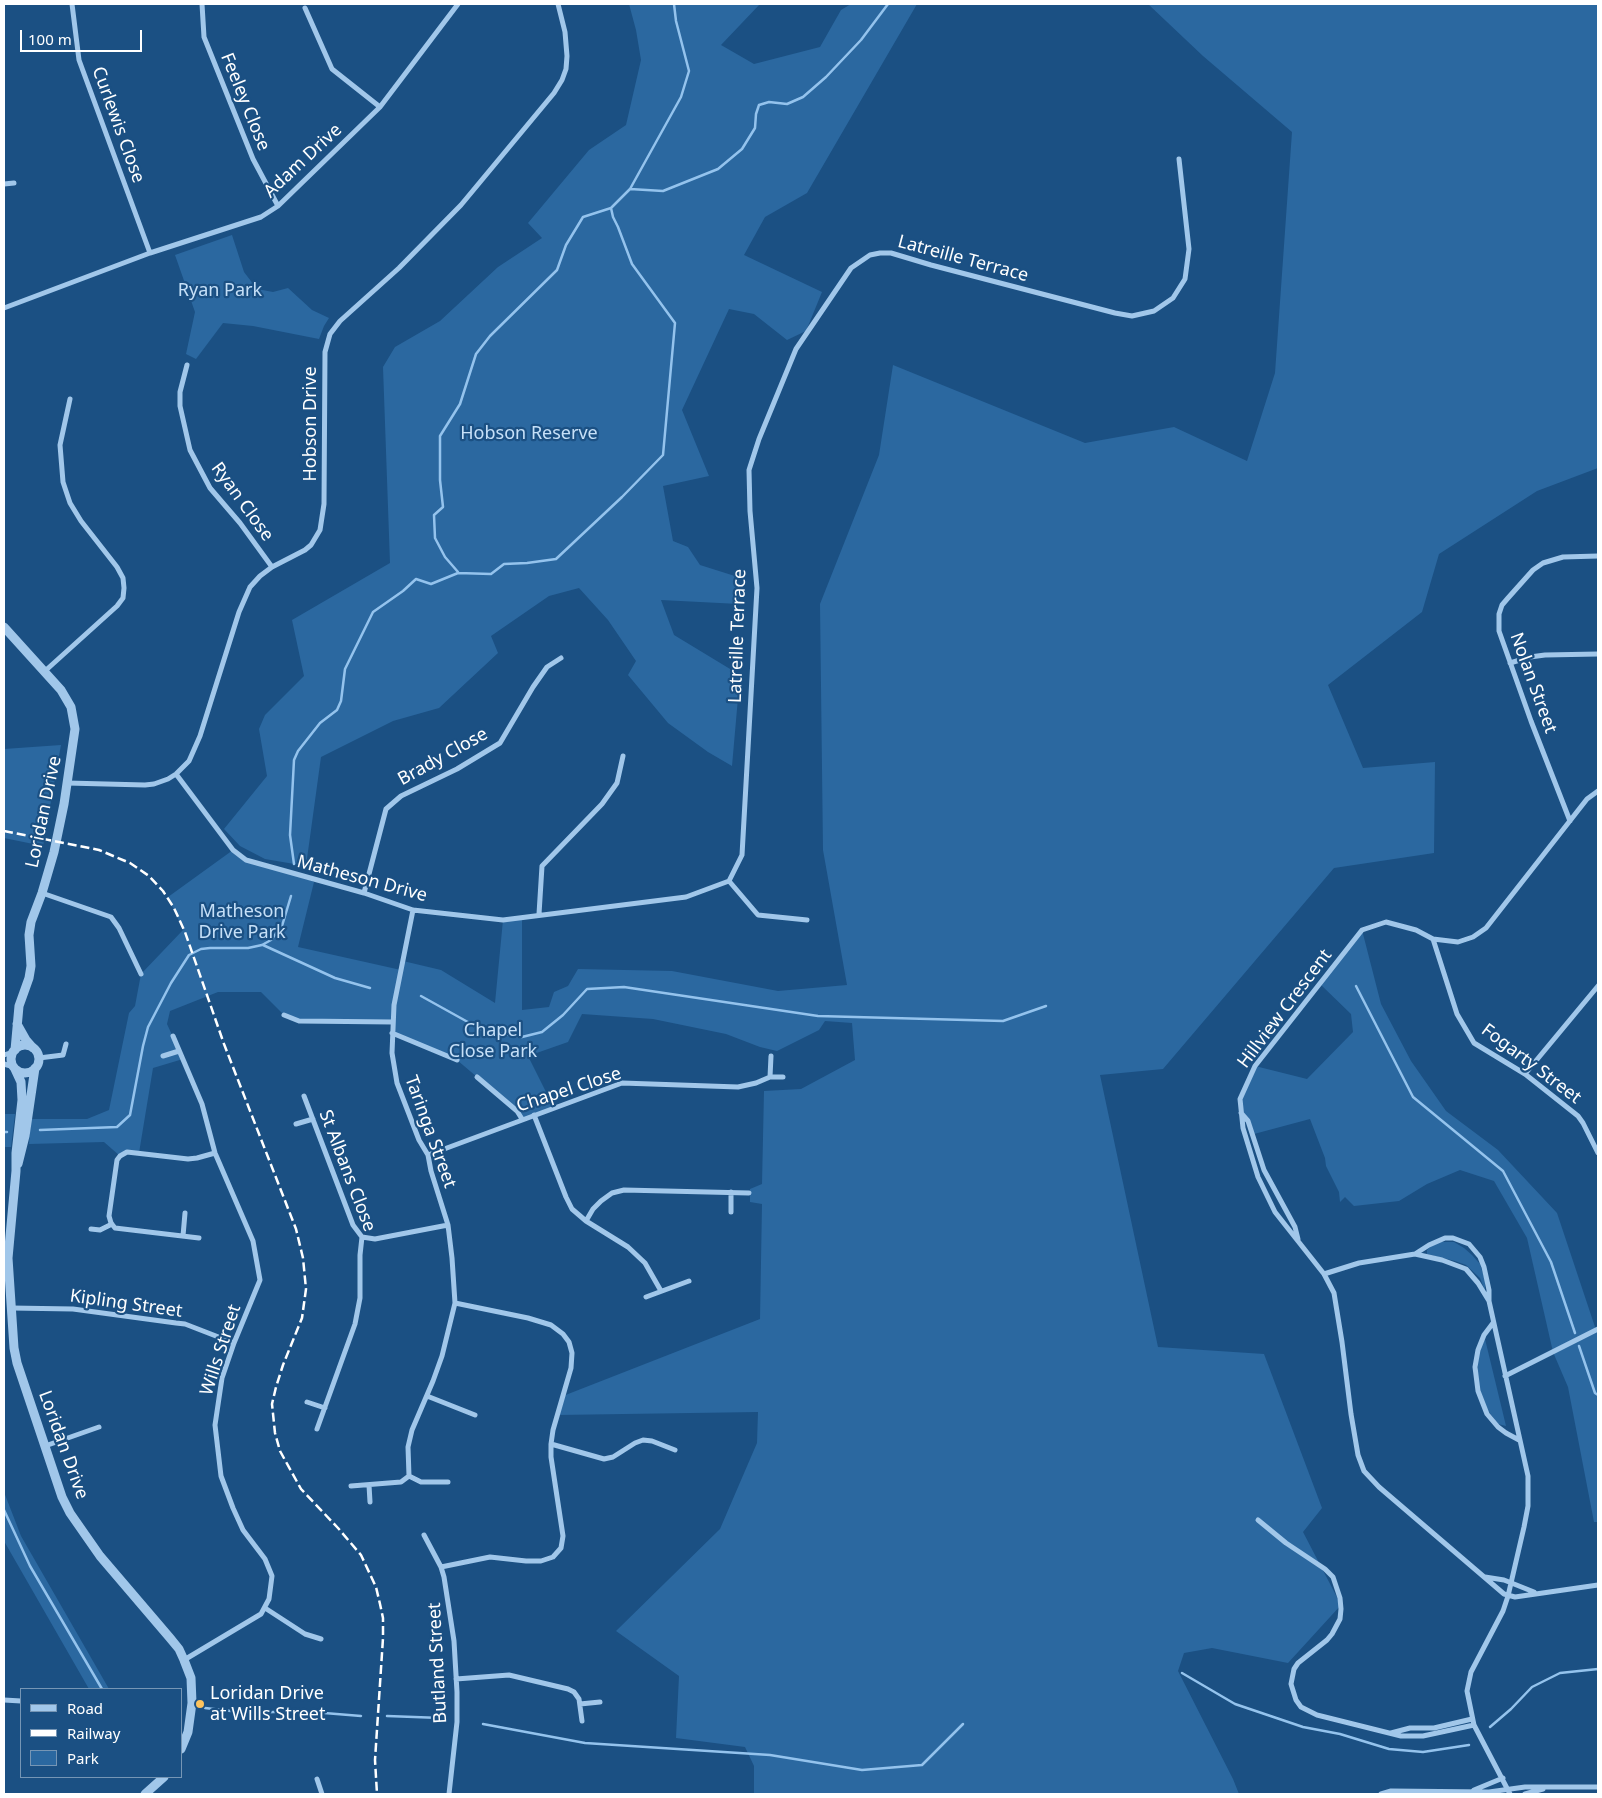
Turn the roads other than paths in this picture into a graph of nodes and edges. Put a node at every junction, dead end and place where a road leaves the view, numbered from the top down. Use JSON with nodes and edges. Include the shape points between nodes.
{"nodes":[{"id":1,"x":72,"y":4,"type":"edge"},
{"id":2,"x":202,"y":4,"type":"edge"},
{"id":3,"x":457,"y":4,"type":"edge"},
{"id":4,"x":558,"y":4,"type":"edge"},
{"id":5,"x":305,"y":8,"type":"dead end"},
{"id":6,"x":380,"y":107,"type":"junction"},
{"id":7,"x":1179,"y":158,"type":"dead end"},
{"id":8,"x":14,"y":183,"type":"dead end"},
{"id":9,"x":4,"y":184,"type":"edge"},
{"id":10,"x":278,"y":206,"type":"junction"},
{"id":11,"x":150,"y":253,"type":"junction"},
{"id":12,"x":4,"y":308,"type":"edge"},
{"id":13,"x":187,"y":365,"type":"dead end"},
{"id":14,"x":70,"y":399,"type":"dead end"},
{"id":15,"x":1598,"y":556,"type":"edge"},
{"id":16,"x":272,"y":567,"type":"junction"},
{"id":17,"x":4,"y":627,"type":"edge"},
{"id":18,"x":1598,"y":654,"type":"edge"},
{"id":19,"x":561,"y":658,"type":"dead end"},
{"id":20,"x":1510,"y":663,"type":"junction"},
{"id":21,"x":45,"y":671,"type":"junction"},
{"id":22,"x":623,"y":756,"type":"dead end"},
{"id":23,"x":176,"y":774,"type":"junction"},
{"id":24,"x":67,"y":784,"type":"junction"},
{"id":25,"x":1598,"y":791,"type":"edge"},
{"id":26,"x":1570,"y":821,"type":"junction"},
{"id":27,"x":729,"y":881,"type":"junction"},
{"id":28,"x":42,"y":892,"type":"junction"},
{"id":29,"x":364,"y":893,"type":"junction"},
{"id":30,"x":413,"y":910,"type":"junction"},
{"id":31,"x":539,"y":914,"type":"junction"},
{"id":32,"x":807,"y":920,"type":"dead end"},
{"id":33,"x":1433,"y":939,"type":"junction"},
{"id":34,"x":141,"y":974,"type":"dead end"},
{"id":35,"x":1598,"y":986,"type":"edge"},
{"id":36,"x":284,"y":1015,"type":"dead end"},
{"id":37,"x":393,"y":1022,"type":"junction"},
{"id":38,"x":17,"y":1023,"type":"junction"},
{"id":39,"x":392,"y":1033,"type":"junction"},
{"id":40,"x":173,"y":1036,"type":"dead end"},
{"id":41,"x":66,"y":1044,"type":"dead end"},
{"id":42,"x":14,"y":1051,"type":"junction"},
{"id":43,"x":179,"y":1051,"type":"junction"},
{"id":44,"x":37,"y":1054,"type":"junction"},
{"id":45,"x":4,"y":1055,"type":"edge"},
{"id":46,"x":163,"y":1056,"type":"dead end"},
{"id":47,"x":770,"y":1056,"type":"dead end"},
{"id":48,"x":457,"y":1060,"type":"dead end"},
{"id":49,"x":4,"y":1064,"type":"edge"},
{"id":50,"x":14,"y":1068,"type":"junction"},
{"id":51,"x":35,"y":1068,"type":"junction"},
{"id":52,"x":1525,"y":1074,"type":"junction"},
{"id":53,"x":770,"y":1076,"type":"junction"},
{"id":54,"x":477,"y":1077,"type":"dead end"},
{"id":55,"x":783,"y":1077,"type":"dead end"},
{"id":56,"x":304,"y":1096,"type":"dead end"},
{"id":57,"x":1241,"y":1113,"type":"junction"},
{"id":58,"x":534,"y":1115,"type":"junction"},
{"id":59,"x":522,"y":1119,"type":"junction"},
{"id":60,"x":313,"y":1120,"type":"junction"},
{"id":61,"x":296,"y":1124,"type":"dead end"},
{"id":62,"x":215,"y":1153,"type":"junction"},
{"id":63,"x":1598,"y":1153,"type":"edge"},
{"id":64,"x":428,"y":1156,"type":"junction"},
{"id":65,"x":16,"y":1171,"type":"junction"},
{"id":66,"x":731,"y":1192,"type":"junction"},
{"id":67,"x":749,"y":1193,"type":"dead end"},
{"id":68,"x":8,"y":1209,"type":"edge"},
{"id":69,"x":731,"y":1212,"type":"dead end"},
{"id":70,"x":185,"y":1213,"type":"dead end"},
{"id":71,"x":586,"y":1221,"type":"junction"},
{"id":72,"x":112,"y":1224,"type":"junction"},
{"id":73,"x":448,"y":1225,"type":"junction"},
{"id":74,"x":91,"y":1229,"type":"dead end"},
{"id":75,"x":183,"y":1236,"type":"junction"},
{"id":76,"x":362,"y":1237,"type":"junction"},
{"id":77,"x":199,"y":1238,"type":"dead end"},
{"id":78,"x":1298,"y":1242,"type":"junction"},
{"id":79,"x":1415,"y":1254,"type":"junction"},
{"id":80,"x":1324,"y":1274,"type":"junction"},
{"id":81,"x":689,"y":1281,"type":"dead end"},
{"id":82,"x":661,"y":1291,"type":"junction"},
{"id":83,"x":646,"y":1297,"type":"dead end"},
{"id":84,"x":1488,"y":1301,"type":"junction"},
{"id":85,"x":455,"y":1303,"type":"junction"},
{"id":86,"x":11,"y":1308,"type":"junction"},
{"id":87,"x":1493,"y":1323,"type":"junction"},
{"id":88,"x":1598,"y":1329,"type":"edge"},
{"id":89,"x":234,"y":1343,"type":"junction"},
{"id":90,"x":1505,"y":1376,"type":"junction"},
{"id":91,"x":427,"y":1396,"type":"junction"},
{"id":92,"x":307,"y":1402,"type":"dead end"},
{"id":93,"x":324,"y":1408,"type":"junction"},
{"id":94,"x":475,"y":1415,"type":"dead end"},
{"id":95,"x":99,"y":1427,"type":"dead end"},
{"id":96,"x":317,"y":1429,"type":"dead end"},
{"id":97,"x":1519,"y":1440,"type":"junction"},
{"id":98,"x":551,"y":1444,"type":"junction"},
{"id":99,"x":45,"y":1446,"type":"junction"},
{"id":100,"x":675,"y":1450,"type":"dead end"},
{"id":101,"x":409,"y":1476,"type":"junction"},
{"id":102,"x":448,"y":1482,"type":"dead end"},
{"id":103,"x":368,"y":1484,"type":"junction"},
{"id":104,"x":351,"y":1486,"type":"dead end"},
{"id":105,"x":370,"y":1502,"type":"dead end"},
{"id":106,"x":1258,"y":1520,"type":"dead end"},
{"id":107,"x":424,"y":1535,"type":"dead end"},
{"id":108,"x":441,"y":1567,"type":"junction"},
{"id":109,"x":1483,"y":1576,"type":"junction"},
{"id":110,"x":1511,"y":1583,"type":"junction"},
{"id":111,"x":1598,"y":1585,"type":"edge"},
{"id":112,"x":1537,"y":1593,"type":"junction"},
{"id":113,"x":1508,"y":1596,"type":"junction"},
{"id":114,"x":265,"y":1608,"type":"junction"},
{"id":115,"x":321,"y":1640,"type":"dead end"},
{"id":116,"x":184,"y":1660,"type":"junction"},
{"id":117,"x":456,"y":1679,"type":"junction"},
{"id":118,"x":4,"y":1700,"type":"edge"},
{"id":119,"x":20,"y":1701,"type":"edge"},
{"id":120,"x":600,"y":1702,"type":"dead end"},
{"id":121,"x":580,"y":1704,"type":"junction"},
{"id":122,"x":582,"y":1721,"type":"dead end"},
{"id":123,"x":1473,"y":1722,"type":"junction"},
{"id":124,"x":1391,"y":1733,"type":"junction"},
{"id":125,"x":182,"y":1747,"type":"edge"},
{"id":126,"x":163,"y":1778,"type":"edge"},
{"id":127,"x":1502,"y":1778,"type":"junction"},
{"id":128,"x":317,"y":1779,"type":"dead end"},
{"id":129,"x":1598,"y":1787,"type":"edge"},
{"id":130,"x":1549,"y":1788,"type":"junction"},
{"id":131,"x":1471,"y":1790,"type":"junction"},
{"id":132,"x":1509,"y":1792,"type":"edge"},
{"id":133,"x":145,"y":1794,"type":"edge"},
{"id":134,"x":322,"y":1794,"type":"edge"},
{"id":135,"x":449,"y":1794,"type":"edge"},
{"id":136,"x":1381,"y":1794,"type":"edge"},
{"id":137,"x":1525,"y":1794,"type":"edge"}],
"edges":[{"from":1,"to":11,"type":"street","name":"Curlewis Close","via":[[79,60]]},
{"from":2,"to":10,"type":"street","name":"Feeley Close","via":[[204,37],[253,159]]},
{"from":3,"to":6,"type":"street","name":"Adam Drive"},
{"from":4,"to":16,"type":"street","name":"Hobson Drive","via":[[567,56],[566,69],[554,92],[461,205],[330,334],[326,352],[322,523],[312,544]]},
{"from":5,"to":6,"type":"street","via":[[332,69]]},
{"from":6,"to":10,"type":"street","name":"Adam Drive"},
{"from":7,"to":27,"type":"street","name":"Latreille Terrace","via":[[1189,249],[1185,279],[1173,298],[1154,312],[1132,316],[1115,313],[891,253],[880,253],[870,255],[851,268],[796,349],[758,439],[749,470],[757,588],[742,855]]},
{"from":8,"to":9,"type":"street"},
{"from":10,"to":11,"type":"street","name":"Adam Drive","via":[[261,217]]},
{"from":11,"to":12,"type":"street","name":"Adam Drive"},
{"from":13,"to":16,"type":"street","name":"Ryan Close","via":[[180,406],[190,450],[210,488]]},
{"from":14,"to":21,"type":"street","via":[[60,445],[63,482],[70,503],[117,567],[124,588],[117,606]]},
{"from":15,"to":20,"type":"street","name":"Nolan Street","via":[[1563,557],[1543,563],[1502,605],[1499,631]]},
{"from":16,"to":23,"type":"street","name":"Hobson Drive","via":[[253,583],[244,599],[200,736],[189,761]]},
{"from":17,"to":21,"type":"street","name":"Loridan Drive"},
{"from":18,"to":20,"type":"street","via":[[1545,654]]},
{"from":19,"to":29,"type":"street","name":"Brady Close","via":[[547,667],[500,742],[458,769],[402,796],[386,809]]},
{"from":20,"to":26,"type":"street","name":"Nolan Street"},
{"from":21,"to":24,"type":"street","name":"Loridan Drive","via":[[62,690],[75,721],[76,736]]},
{"from":22,"to":31,"type":"street","via":[[617,783],[602,804],[542,866]]},
{"from":23,"to":24,"type":"street","name":"Hobson Drive","via":[[161,782],[145,785]]},
{"from":23,"to":29,"type":"street","name":"Matheson Drive","via":[[233,850],[246,860]]},
{"from":24,"to":28,"type":"street","name":"Loridan Drive","via":[[54,852]]},
{"from":25,"to":26,"type":"street","name":"Hillview Crescent"},
{"from":26,"to":33,"type":"street","name":"Hillview Crescent","via":[[1486,928],[1458,942]]},
{"from":27,"to":31,"type":"street","name":"Matheson Drive","via":[[686,897]]},
{"from":27,"to":32,"type":"street","via":[[758,915]]},
{"from":28,"to":34,"type":"street","via":[[111,917]]},
{"from":28,"to":38,"type":"street","name":"Loridan Drive","via":[[31,922],[31,966]]},
{"from":29,"to":30,"type":"street","name":"Matheson Drive"},
{"from":30,"to":31,"type":"street","name":"Matheson Drive","via":[[503,920]]},
{"from":30,"to":37,"type":"street","name":"Taringa Street"},
{"from":33,"to":52,"type":"street","name":"Fogarty Street","via":[[1457,1014],[1474,1042]]},
{"from":33,"to":57,"type":"street","name":"Hillview Crescent","via":[[1416,930],[1386,922],[1362,930],[1255,1066],[1240,1099]]},
{"from":35,"to":52,"type":"street"},
{"from":36,"to":37,"type":"street","via":[[299,1021]]},
{"from":37,"to":39,"type":"street","name":"Taringa Street"},
{"from":38,"to":42,"type":"street","name":"Loridan Drive"},
{"from":38,"to":44,"type":"street"},
{"from":39,"to":48,"type":"street"},
{"from":39,"to":64,"type":"street","name":"Taringa Street","via":[[397,1083]]},
{"from":40,"to":43,"type":"street","name":"Wills Street"},
{"from":41,"to":44,"type":"street","via":[[63,1055]]},
{"from":42,"to":44,"type":"street","via":[[26,1046]]},
{"from":42,"to":45,"type":"street"},
{"from":42,"to":50,"type":"street","via":[[11,1059]]},
{"from":43,"to":46,"type":"street"},
{"from":43,"to":62,"type":"street","name":"Wills Street","via":[[202,1104]]},
{"from":44,"to":51,"type":"street"},
{"from":47,"to":53,"type":"street"},
{"from":49,"to":50,"type":"street"},
{"from":50,"to":51,"type":"street","via":[[26,1073]]},
{"from":50,"to":65,"type":"street","name":"Loridan Drive","via":[[22,1091]]},
{"from":51,"to":65,"type":"street","name":"Loridan Drive"},
{"from":52,"to":63,"type":"street","name":"Fogarty Street","via":[[1578,1116]]},
{"from":53,"to":55,"type":"street","name":"Chapel Close"},
{"from":53,"to":58,"type":"street","name":"Chapel Close","via":[[756,1083],[738,1086],[622,1084]]},
{"from":54,"to":59,"type":"street"},
{"from":56,"to":60,"type":"street","name":"St Albans Close"},
{"from":57,"to":78,"type":"street","via":[[1248,1120],[1264,1170],[1295,1227]]},
{"from":57,"to":78,"type":"street","name":"Hillview Crescent","via":[[1258,1177],[1275,1212]]},
{"from":58,"to":59,"type":"street","name":"Chapel Close"},
{"from":58,"to":71,"type":"street","via":[[566,1197],[572,1209]]},
{"from":59,"to":64,"type":"street","name":"Chapel Close"},
{"from":60,"to":61,"type":"street"},
{"from":60,"to":76,"type":"street","name":"St Albans Close","via":[[352,1225]]},
{"from":62,"to":72,"type":"street","via":[[188,1159],[127,1152],[120,1156],[109,1216]]},
{"from":62,"to":89,"type":"street","name":"Wills Street","via":[[253,1241],[260,1280]]},
{"from":64,"to":73,"type":"street","name":"Taringa Street"},
{"from":65,"to":68,"type":"street","name":"Loridan Drive"},
{"from":66,"to":67,"type":"street"},
{"from":66,"to":69,"type":"street"},
{"from":66,"to":71,"type":"street","via":[[624,1190],[601,1201]]},
{"from":68,"to":86,"type":"street","name":"Loridan Drive"},
{"from":70,"to":75,"type":"street"},
{"from":71,"to":82,"type":"street","via":[[646,1262]]},
{"from":72,"to":74,"type":"street","via":[[100,1230]]},
{"from":72,"to":75,"type":"street","via":[[115,1228]]},
{"from":73,"to":76,"type":"street","via":[[375,1239]]},
{"from":73,"to":85,"type":"street","name":"Taringa Street"},
{"from":75,"to":77,"type":"street"},
{"from":76,"to":93,"type":"street","name":"St Albans Close","via":[[361,1283],[355,1324]]},
{"from":78,"to":80,"type":"street","name":"Hillview Crescent"},
{"from":79,"to":80,"type":"street","via":[[1359,1263]]},
{"from":79,"to":84,"type":"street","via":[[1466,1269]]},
{"from":79,"to":84,"type":"street","via":[[1445,1238],[1469,1244],[1484,1267]]},
{"from":80,"to":109,"type":"street","name":"Hillview Crescent","via":[[1334,1294],[1351,1414],[1364,1471]]},
{"from":81,"to":82,"type":"street"},
{"from":82,"to":83,"type":"street"},
{"from":84,"to":87,"type":"street"},
{"from":85,"to":91,"type":"street","name":"Taringa Street","via":[[442,1356]]},
{"from":85,"to":98,"type":"street","via":[[551,1325],[569,1342],[571,1368]]},
{"from":86,"to":89,"type":"street","name":"Kipling Street","via":[[73,1309],[184,1324]]},
{"from":86,"to":99,"type":"street","name":"Loridan Drive","via":[[17,1363]]},
{"from":87,"to":90,"type":"street"},
{"from":87,"to":97,"type":"street","via":[[1478,1350],[1475,1367],[1478,1391],[1487,1414],[1498,1427]]},
{"from":88,"to":90,"type":"street"},
{"from":89,"to":114,"type":"street","name":"Wills Street","via":[[222,1378],[216,1410],[217,1449],[221,1476],[233,1508],[243,1530],[270,1567],[272,1589]]},
{"from":90,"to":97,"type":"street"},
{"from":91,"to":94,"type":"street"},
{"from":91,"to":101,"type":"street","name":"Taringa Street","via":[[408,1447]]},
{"from":92,"to":93,"type":"street"},
{"from":93,"to":96,"type":"street","name":"St Albans Close"},
{"from":95,"to":99,"type":"street"},
{"from":97,"to":110,"type":"street","via":[[1528,1476],[1528,1506]]},
{"from":98,"to":100,"type":"street","via":[[604,1459],[643,1440]]},
{"from":98,"to":108,"type":"street","via":[[562,1519],[561,1548],[541,1561],[490,1557]]},
{"from":99,"to":116,"type":"street","name":"Loridan Drive","via":[[70,1513],[100,1556],[170,1638]]},
{"from":101,"to":102,"type":"street","via":[[421,1482]]},
{"from":101,"to":103,"type":"street","via":[[401,1482]]},
{"from":103,"to":104,"type":"street"},
{"from":103,"to":105,"type":"street"},
{"from":106,"to":124,"type":"street","via":[[1325,1569],[1333,1577],[1340,1598],[1340,1619],[1332,1634],[1294,1669],[1291,1684],[1296,1700],[1307,1711],[1317,1715]]},
{"from":107,"to":108,"type":"street","name":"Butland Street"},
{"from":108,"to":117,"type":"street","name":"Butland Street","via":[[450,1610]]},
{"from":109,"to":110,"type":"street","name":"Hillview Crescent"},
{"from":109,"to":113,"type":"street","name":"Hillview Crescent"},
{"from":110,"to":112,"type":"street","name":"Hillview Crescent"},
{"from":110,"to":113,"type":"street"},
{"from":111,"to":112,"type":"street"},
{"from":112,"to":113,"type":"street"},
{"from":113,"to":123,"type":"street","via":[[1468,1681]]},
{"from":114,"to":115,"type":"street","via":[[305,1634]]},
{"from":114,"to":116,"type":"street","via":[[255,1618]]},
{"from":116,"to":125,"type":"street","name":"Loridan Drive","via":[[191,1678],[192,1703],[188,1732]]},
{"from":117,"to":121,"type":"street","via":[[517,1676],[568,1689],[576,1694]]},
{"from":117,"to":135,"type":"street","name":"Butland Street","via":[[457,1722]]},
{"from":118,"to":119,"type":"street"},
{"from":120,"to":121,"type":"street"},
{"from":121,"to":122,"type":"street"},
{"from":123,"to":124,"type":"street"},
{"from":123,"to":124,"type":"street","via":[[1423,1736]]},
{"from":123,"to":127,"type":"street"},
{"from":126,"to":133,"type":"street"},
{"from":127,"to":131,"type":"street"},
{"from":127,"to":132,"type":"street"},
{"from":128,"to":134,"type":"street"},
{"from":129,"to":130,"type":"street"},
{"from":130,"to":132,"type":"street","via":[[1532,1787]]},
{"from":130,"to":137,"type":"street"},
{"from":131,"to":132,"type":"street"},
{"from":131,"to":136,"type":"street","via":[[1391,1791]]}]}
